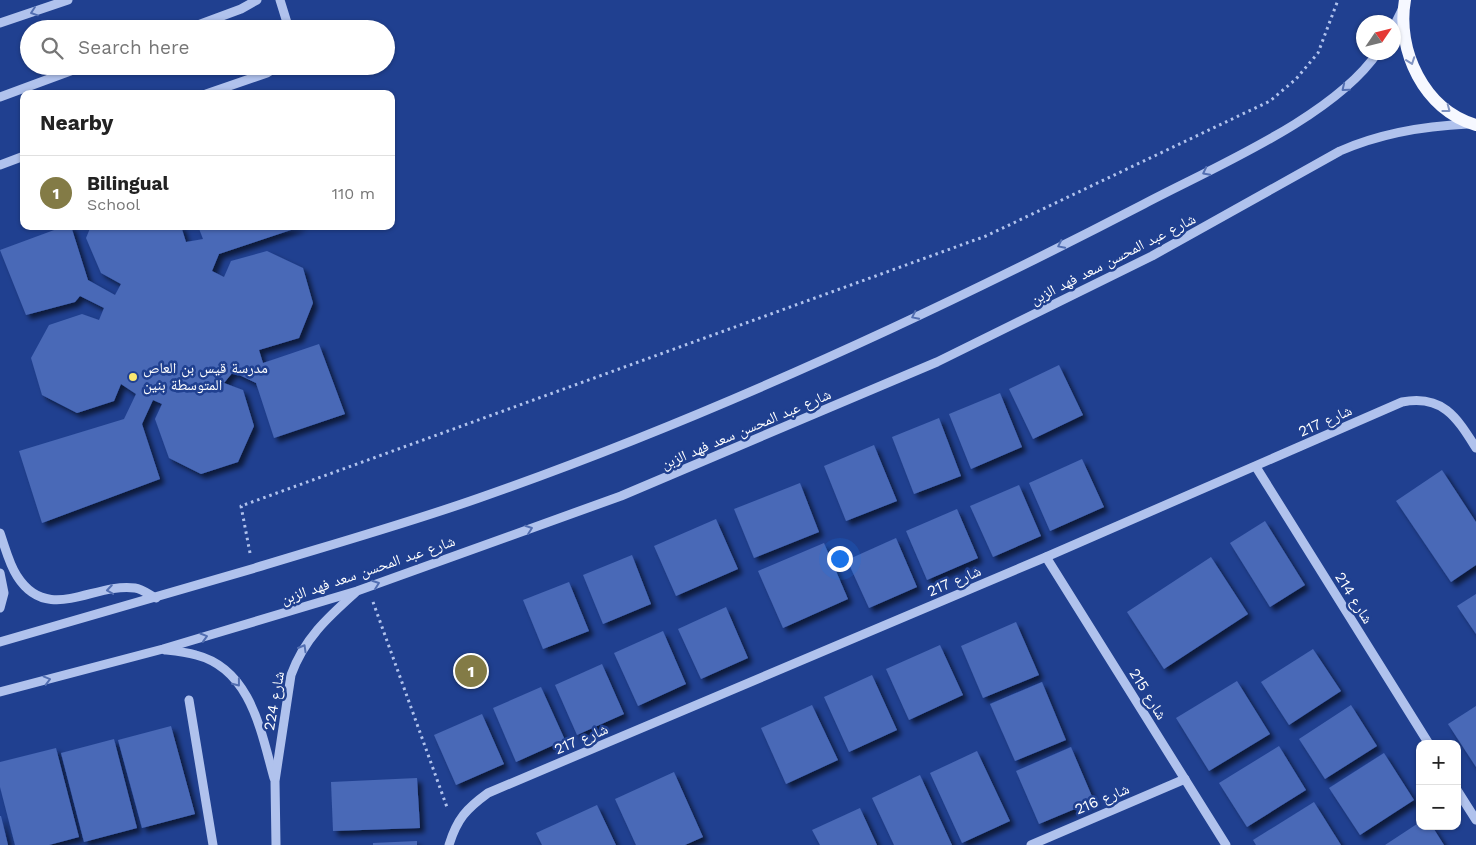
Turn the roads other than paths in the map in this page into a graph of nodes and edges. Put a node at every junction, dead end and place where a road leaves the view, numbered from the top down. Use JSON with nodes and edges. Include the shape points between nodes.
{"nodes":[{"id":1,"x":68,"y":0,"type":"edge"},
{"id":2,"x":257,"y":0,"type":"edge"},
{"id":3,"x":280,"y":0,"type":"edge"},
{"id":4,"x":1404,"y":4,"type":"edge"},
{"id":5,"x":211,"y":20,"type":"edge"},
{"id":6,"x":287,"y":20,"type":"edge"},
{"id":7,"x":0,"y":23,"type":"edge"},
{"id":8,"x":1372,"y":60,"type":"edge"},
{"id":9,"x":60,"y":75,"type":"edge"},
{"id":10,"x":261,"y":75,"type":"edge"},
{"id":11,"x":218,"y":90,"type":"edge"},
{"id":12,"x":0,"y":97,"type":"edge"},
{"id":13,"x":1474,"y":124,"type":"edge"},
{"id":14,"x":20,"y":158,"type":"edge"},
{"id":15,"x":0,"y":165,"type":"edge"},
{"id":16,"x":1476,"y":448,"type":"edge"},
{"id":17,"x":1256,"y":467,"type":"junction"},
{"id":18,"x":0,"y":533,"type":"edge"},
{"id":19,"x":1046,"y":557,"type":"junction"},
{"id":20,"x":0,"y":573,"type":"edge"},
{"id":21,"x":357,"y":591,"type":"junction"},
{"id":22,"x":156,"y":598,"type":"junction"},
{"id":23,"x":0,"y":608,"type":"edge"},
{"id":24,"x":0,"y":642,"type":"edge"},
{"id":25,"x":163,"y":650,"type":"junction"},
{"id":26,"x":0,"y":692,"type":"edge"},
{"id":27,"x":189,"y":700,"type":"dead end"},
{"id":28,"x":1427,"y":740,"type":"edge"},
{"id":29,"x":1185,"y":778,"type":"junction"},
{"id":30,"x":275,"y":780,"type":"junction"},
{"id":31,"x":1461,"y":796,"type":"edge"},
{"id":32,"x":1476,"y":820,"type":"edge"},
{"id":33,"x":273,"y":844,"type":"edge"},
{"id":34,"x":213,"y":845,"type":"edge"},
{"id":35,"x":449,"y":845,"type":"edge"},
{"id":36,"x":1031,"y":845,"type":"edge"},
{"id":37,"x":1226,"y":845,"type":"edge"}],
"edges":[{"from":1,"to":7,"type":"street","one_way":true},
{"from":2,"to":5,"type":"street"},
{"from":3,"to":6,"type":"street"},
{"from":4,"to":13,"type":"main road","one_way":true,"via":[[1407,50],[1423,85],[1441,105]]},
{"from":8,"to":22,"type":"street","one_way":true,"via":[[1363,72],[1332,98],[1266,141],[1105,224],[818,361],[496,492],[391,528]]},
{"from":9,"to":12,"type":"street"},
{"from":10,"to":11,"type":"street"},
{"from":21,"to":13,"type":"street","name":"شارع عبد المحسن سعد فهد الزبن","one_way":true,"via":[[621,496],[937,362],[1152,256],[1310,166],[1366,139],[1433,126]]},
{"from":14,"to":15,"type":"street"},
{"from":16,"to":17,"type":"street","name":"شارع 217","via":[[1460,422],[1444,408],[1424,400],[1413,400]]},
{"from":17,"to":19,"type":"street","name":"شارع 217"},
{"from":17,"to":28,"type":"street","name":"شارع 214"},
{"from":22,"to":18,"type":"street","one_way":true,"via":[[136,588],[63,600],[42,597],[32,592],[16,575]]},
{"from":19,"to":29,"type":"street","name":"شارع 215"},
{"from":19,"to":35,"type":"street","name":"شارع 217","via":[[488,793],[468,807],[455,827]]},
{"from":20,"to":23,"type":"street","via":[[4,593]]},
{"from":25,"to":21,"type":"street","name":"شارع عبد المحسن سعد فهد الزبن","one_way":true},
{"from":30,"to":21,"type":"street","name":"شارع 224","one_way":true,"via":[[288,689],[296,661],[322,622]]},
{"from":22,"to":24,"type":"street"},
{"from":26,"to":25,"type":"street","name":"شارع عبد المحسن سعد فهد الزبن","one_way":true},
{"from":25,"to":30,"type":"street","name":"شارع 224","one_way":true,"via":[[207,659],[238,683],[258,722]]},
{"from":27,"to":34,"type":"street"},
{"from":29,"to":36,"type":"street","name":"شارع 216"},
{"from":29,"to":37,"type":"street","name":"شارع 215"},
{"from":30,"to":33,"type":"street","name":"شارع 224"},
{"from":31,"to":32,"type":"street"}]}
